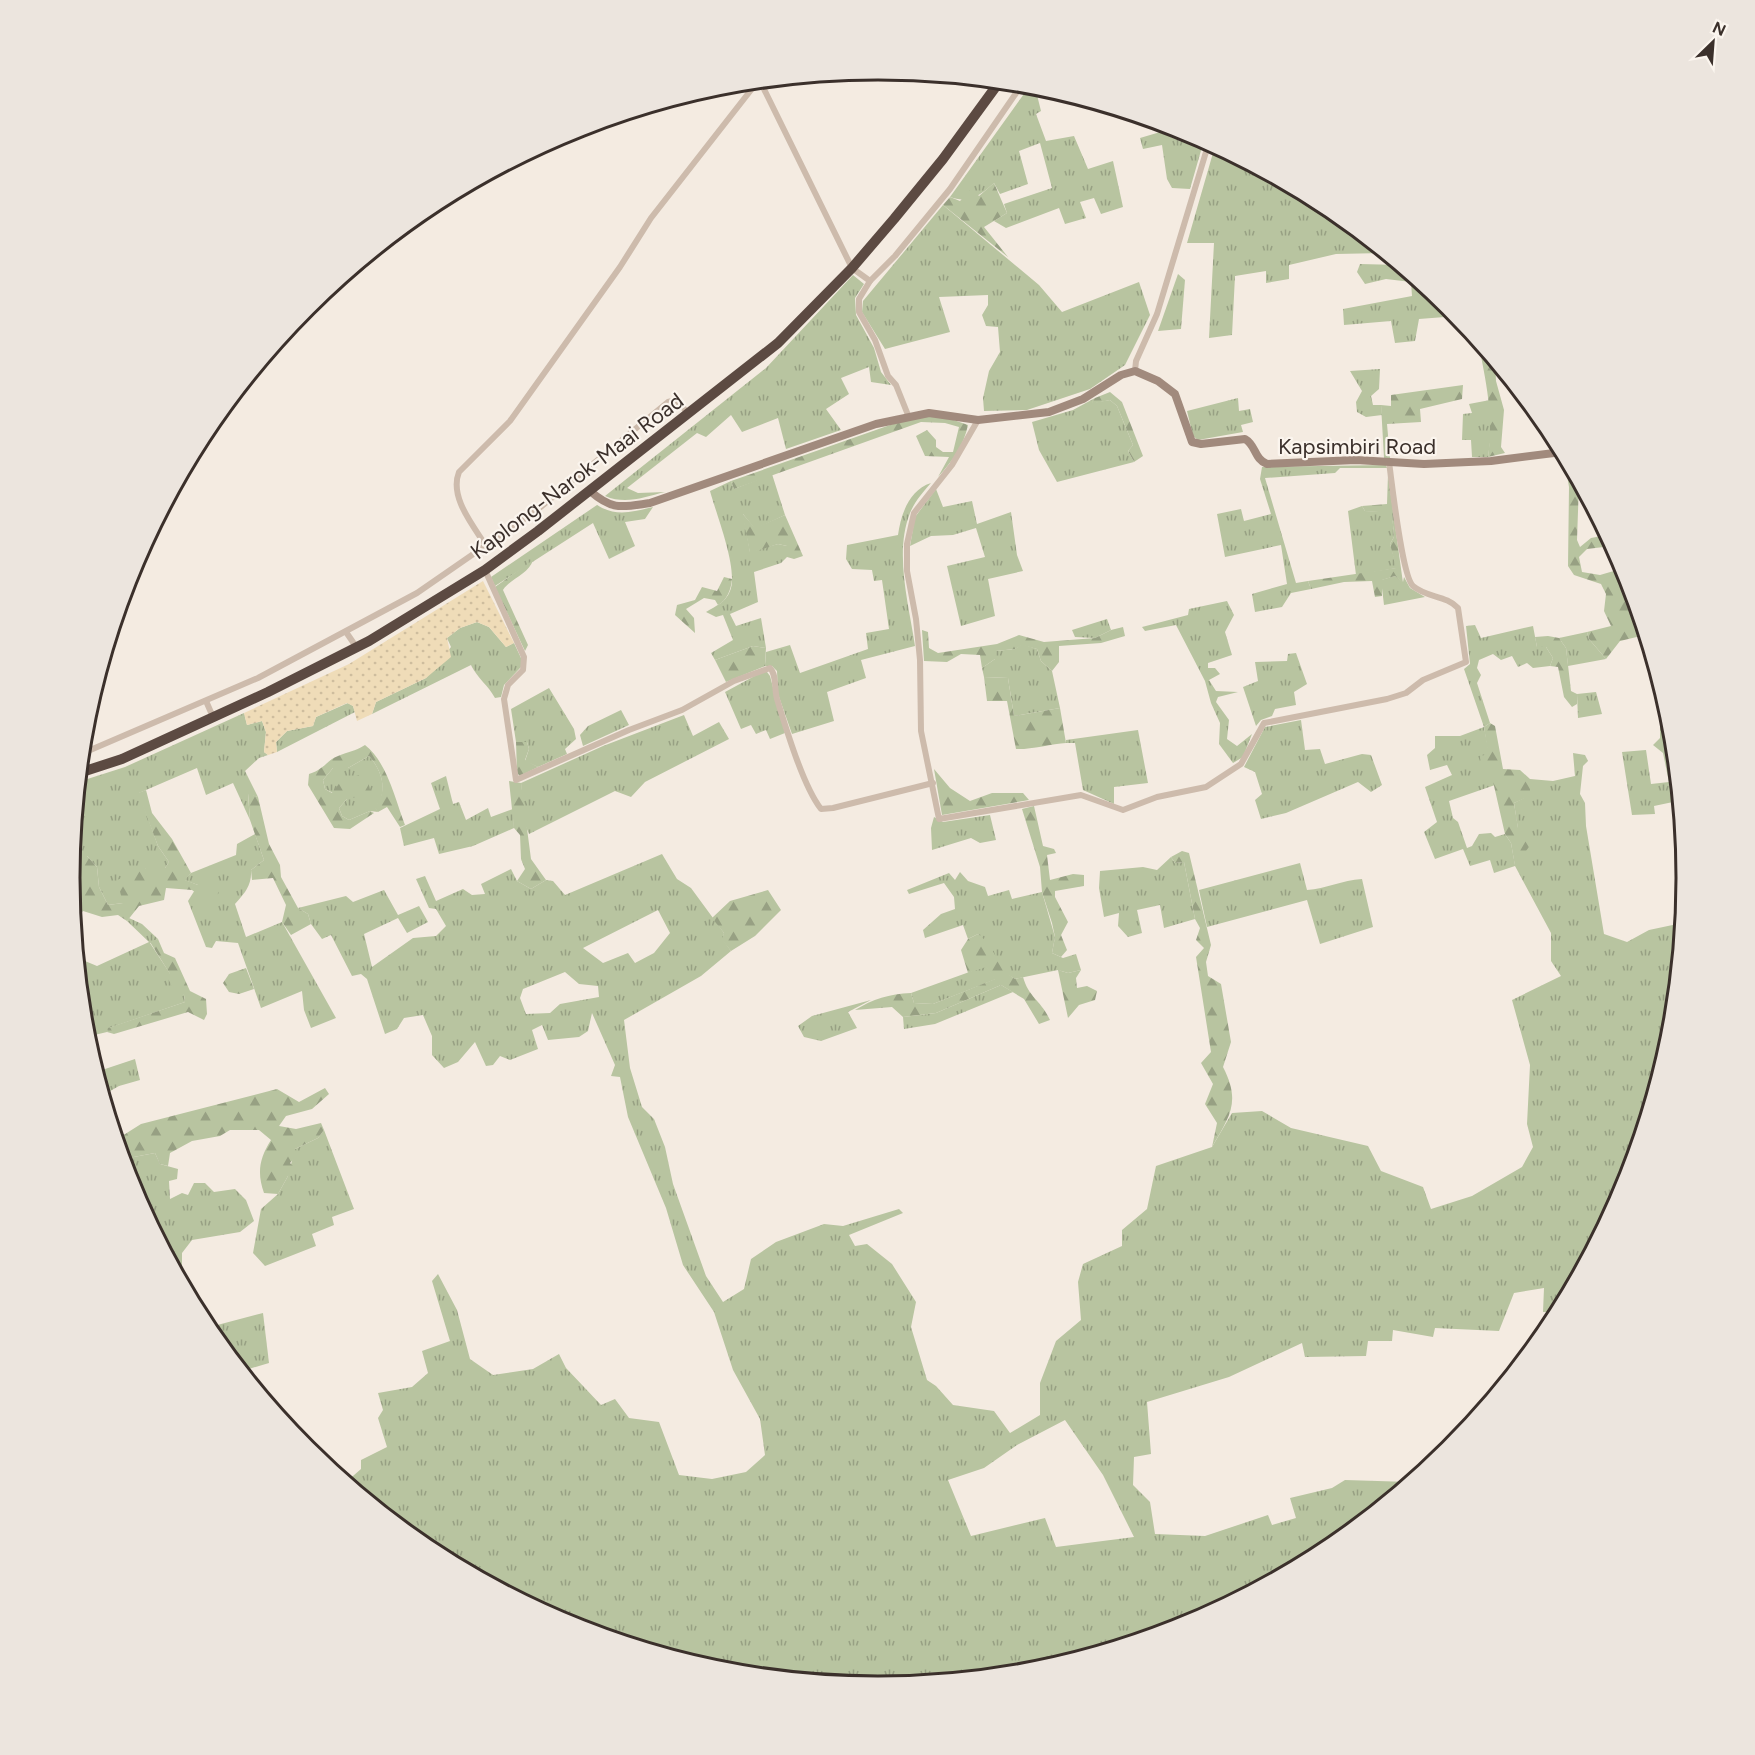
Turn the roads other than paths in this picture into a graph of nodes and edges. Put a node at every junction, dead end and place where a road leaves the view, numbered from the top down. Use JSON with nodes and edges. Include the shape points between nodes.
{"nodes":[{"id":1,"x":762,"y":88,"type":"edge"},
{"id":2,"x":995,"y":88,"type":"edge"},
{"id":3,"x":752,"y":90,"type":"edge"},
{"id":4,"x":1016,"y":92,"type":"edge"},
{"id":5,"x":1206,"y":151,"type":"edge"},
{"id":6,"x":852,"y":268,"type":"junction"},
{"id":7,"x":870,"y":281,"type":"junction"},
{"id":8,"x":1135,"y":371,"type":"junction"},
{"id":9,"x":689,"y":415,"type":"junction"},
{"id":10,"x":908,"y":415,"type":"junction"},
{"id":11,"x":978,"y":420,"type":"junction"},
{"id":12,"x":1553,"y":453,"type":"edge"},
{"id":13,"x":1389,"y":462,"type":"junction"},
{"id":14,"x":590,"y":491,"type":"junction"},
{"id":15,"x":486,"y":546,"type":"junction"},
{"id":16,"x":485,"y":570,"type":"junction"},
{"id":17,"x":346,"y":632,"type":"junction"},
{"id":18,"x":357,"y":648,"type":"junction"},
{"id":19,"x":206,"y":700,"type":"junction"},
{"id":20,"x":213,"y":717,"type":"junction"},
{"id":21,"x":90,"y":750,"type":"edge"},
{"id":22,"x":87,"y":770,"type":"edge"},
{"id":23,"x":933,"y":783,"type":"junction"}],
"edges":[{"from":1,"to":6,"type":"street"},
{"from":2,"to":6,"type":"highway","name":"Kaplong-Narok-Maai Road","via":[[943,159]]},
{"from":3,"to":15,"type":"street","via":[[651,218],[510,421],[459,472],[458,497]]},
{"from":4,"to":7,"type":"street","via":[[950,189]]},
{"from":5,"to":8,"type":"street","via":[[1157,314]]},
{"from":6,"to":7,"type":"street"},
{"from":6,"to":9,"type":"highway","name":"Kaplong-Narok-Maai Road","via":[[778,343]]},
{"from":7,"to":10,"type":"street","via":[[859,299],[859,312]]},
{"from":8,"to":11,"type":"street","via":[[1049,412]]},
{"from":8,"to":13,"type":"street","name":"Kapsimbiri Road","via":[[1175,394],[1188,436],[1197,444],[1245,439],[1259,460],[1267,464]]},
{"from":9,"to":14,"type":"highway","name":"Kaplong-Narok-Maai Road"},
{"from":9,"to":15,"type":"street","via":[[676,400],[670,401],[537,510]]},
{"from":10,"to":11,"type":"street","via":[[929,413]]},
{"from":10,"to":14,"type":"street","via":[[650,503],[616,507],[603,503]]},
{"from":11,"to":23,"type":"street","via":[[952,465],[914,513],[909,529],[908,572],[916,619],[921,731]]},
{"from":12,"to":13,"type":"street","name":"Kapsimbiri Road","via":[[1491,461]]},
{"from":13,"to":23,"type":"street","via":[[1406,577],[1422,592],[1448,600],[1458,608],[1466,662],[1387,699],[1264,723],[1246,758],[1218,781],[1131,808],[1114,808],[1081,795],[939,819]]},
{"from":14,"to":16,"type":"highway","name":"Kaplong-Narok-Maai Road"},
{"from":15,"to":17,"type":"street","via":[[417,593]]},
{"from":16,"to":18,"type":"highway","name":"Kaplong-Narok-Maai Road"},
{"from":16,"to":23,"type":"street","via":[[524,657],[523,670],[508,685],[504,699],[516,780],[770,668],[785,723],[820,809]]},
{"from":17,"to":18,"type":"street"},
{"from":17,"to":19,"type":"street"},
{"from":18,"to":20,"type":"highway","name":"Kaplong-Narok-Maai Road"},
{"from":19,"to":20,"type":"street"},
{"from":19,"to":21,"type":"street"},
{"from":20,"to":22,"type":"highway","name":"Kaplong-Narok-Maai Road","via":[[122,759]]}]}
